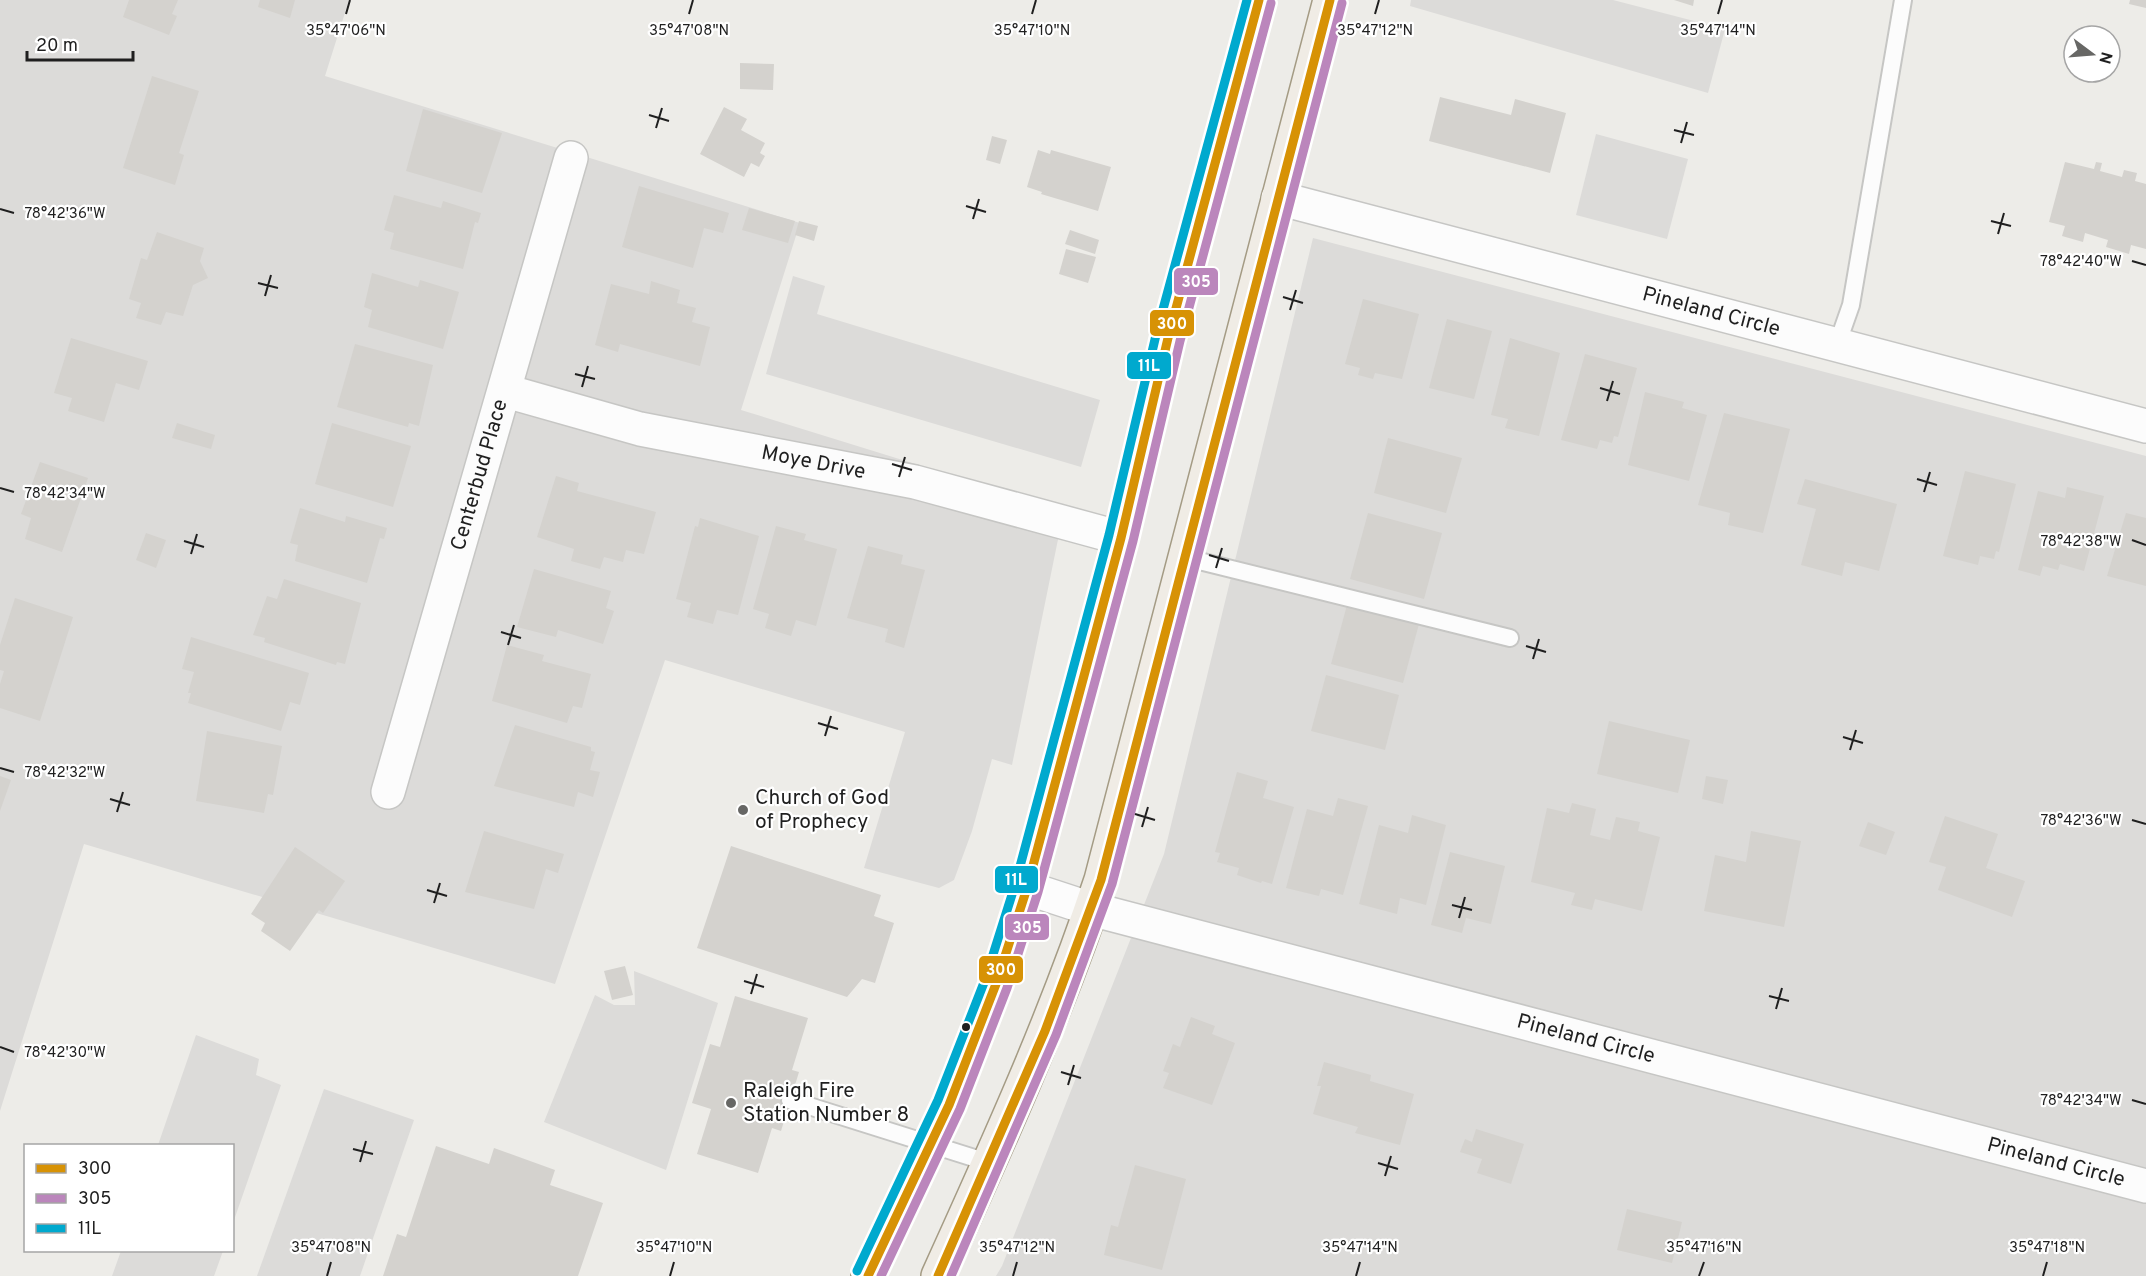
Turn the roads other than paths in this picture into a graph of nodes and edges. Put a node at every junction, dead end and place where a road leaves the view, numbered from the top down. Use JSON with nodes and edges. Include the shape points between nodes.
{"nodes":[{"id":1,"x":1259,"y":0,"type":"edge"},
{"id":2,"x":1330,"y":0,"type":"edge"},
{"id":3,"x":1903,"y":0,"type":"edge"},
{"id":4,"x":571,"y":158,"type":"dead end"},
{"id":5,"x":1278,"y":198,"type":"junction"},
{"id":6,"x":1837,"y":345,"type":"junction"},
{"id":7,"x":506,"y":392,"type":"junction"},
{"id":8,"x":2146,"y":426,"type":"edge"},
{"id":9,"x":1121,"y":538,"type":"junction"},
{"id":10,"x":1183,"y":557,"type":"junction"},
{"id":11,"x":1509,"y":638,"type":"dead end"},
{"id":12,"x":388,"y":792,"type":"dead end"},
{"id":13,"x":1027,"y":888,"type":"junction"},
{"id":14,"x":1091,"y":909,"type":"junction"},
{"id":15,"x":790,"y":1100,"type":"dead end"},
{"id":16,"x":932,"y":1145,"type":"junction"},
{"id":17,"x":990,"y":1163,"type":"junction"},
{"id":18,"x":2146,"y":1186,"type":"edge"},
{"id":19,"x":868,"y":1276,"type":"edge"},
{"id":20,"x":938,"y":1276,"type":"edge"}],
"edges":[{"from":1,"to":9,"type":"main road","via":[[1168,338]]},
{"from":2,"to":5,"type":"main road"},
{"from":3,"to":6,"type":"lane","via":[[1851,305]]},
{"from":4,"to":7,"type":"street","name":"Centerbud Place"},
{"from":5,"to":6,"type":"street","name":"Pineland Circle"},
{"from":5,"to":10,"type":"main road"},
{"from":6,"to":8,"type":"street","name":"Pineland Circle"},
{"from":7,"to":9,"type":"street","name":"Moye Drive","via":[[640,429],[915,482]]},
{"from":7,"to":12,"type":"street","name":"Centerbud Place"},
{"from":9,"to":13,"type":"main road"},
{"from":10,"to":11,"type":"lane"},
{"from":10,"to":14,"type":"main road"},
{"from":13,"to":14,"type":"street","name":"Pineland Circle"},
{"from":13,"to":16,"type":"main road","via":[[978,1033]]},
{"from":14,"to":17,"type":"main road"},
{"from":14,"to":18,"type":"street","name":"Pineland Circle"},
{"from":15,"to":16,"type":"lane"},
{"from":16,"to":17,"type":"lane"},
{"from":16,"to":19,"type":"main road"},
{"from":17,"to":20,"type":"main road"}]}
